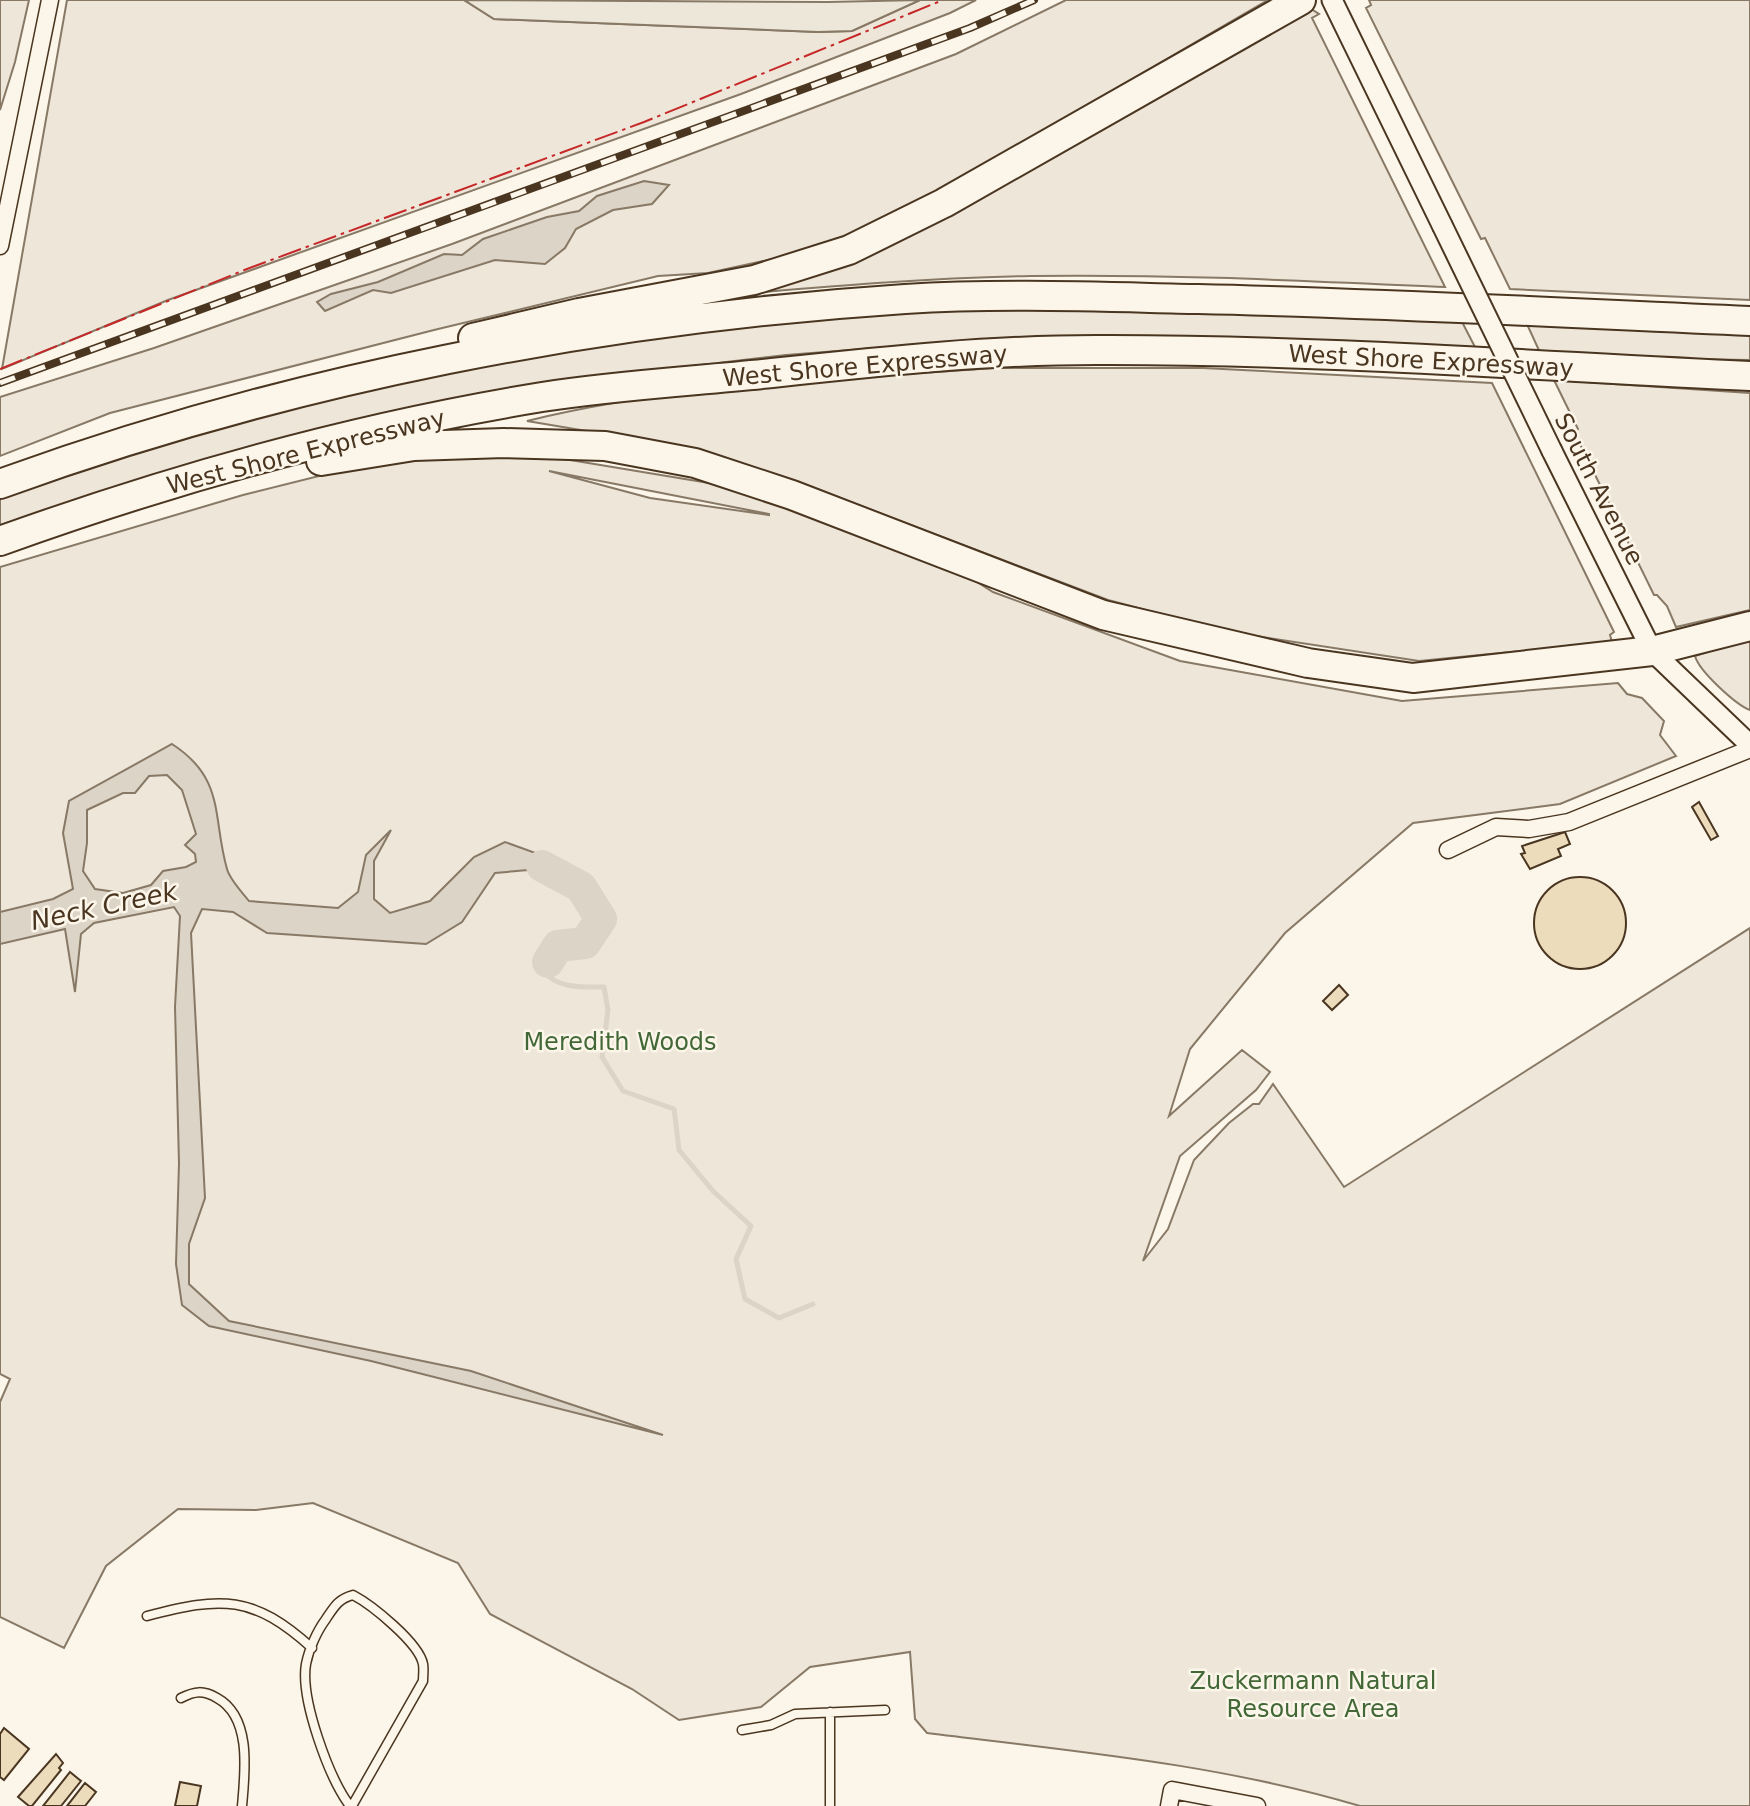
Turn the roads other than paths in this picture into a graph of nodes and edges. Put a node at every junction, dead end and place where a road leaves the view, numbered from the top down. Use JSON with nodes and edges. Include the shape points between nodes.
{"nodes":[{"id":1,"x":50,"y":0,"type":"edge"},
{"id":2,"x":1301,"y":0,"type":"edge"},
{"id":3,"x":1332,"y":0,"type":"edge"},
{"id":4,"x":0,"y":246,"type":"edge"},
{"id":5,"x":1750,"y":321,"type":"edge"},
{"id":6,"x":1750,"y":376,"type":"edge"},
{"id":7,"x":203,"y":418,"type":"junction"},
{"id":8,"x":0,"y":484,"type":"edge"},
{"id":9,"x":72,"y":515,"type":"junction"},
{"id":10,"x":0,"y":541,"type":"edge"},
{"id":11,"x":1750,"y":625,"type":"edge"},
{"id":12,"x":1652,"y":650,"type":"junction"},
{"id":13,"x":1750,"y":747,"type":"edge"},
{"id":14,"x":1448,"y":850,"type":"dead end"},
{"id":15,"x":147,"y":1616,"type":"dead end"},
{"id":16,"x":312,"y":1648,"type":"junction"},
{"id":17,"x":181,"y":1698,"type":"dead end"},
{"id":18,"x":885,"y":1710,"type":"dead end"},
{"id":19,"x":830,"y":1712,"type":"junction"},
{"id":20,"x":742,"y":1730,"type":"dead end"},
{"id":21,"x":1170,"y":1798,"type":"edge"},
{"id":22,"x":242,"y":1806,"type":"edge"},
{"id":23,"x":351,"y":1806,"type":"edge"},
{"id":24,"x":830,"y":1806,"type":"edge"},
{"id":25,"x":1257,"y":1806,"type":"edge"}],
"edges":[{"from":1,"to":4,"type":"street"},
{"from":2,"to":7,"type":"highway","via":[[944,203],[849,250],[754,280],[579,313],[355,367]]},
{"from":3,"to":12,"type":"street","name":"South Avenue","bridge":true},
{"from":5,"to":7,"type":"highway","via":[[1286,301],[1092,296],[908,299],[714,316],[527,346],[357,380]]},
{"from":6,"to":9,"type":"highway","name":"West Shore Expressway","via":[[1133,350],[919,357],[543,397],[373,431],[220,470]]},
{"from":7,"to":8,"type":"highway"},
{"from":9,"to":10,"type":"highway","name":"West Shore Expressway"},
{"from":9,"to":12,"type":"highway","via":[[313,462],[414,446],[605,446],[695,463],[792,495],[1103,615],[1308,663],[1413,678]]},
{"from":11,"to":12,"type":"highway"},
{"from":12,"to":13,"type":"street","name":"South Avenue"},
{"from":13,"to":14,"type":"street","via":[[1569,822],[1529,829],[1496,827]]},
{"from":15,"to":16,"type":"lane","via":[[217,1604],[257,1608],[283,1622]]},
{"from":16,"to":23,"type":"lane","via":[[306,1664],[310,1715],[338,1790]]},
{"from":16,"to":23,"type":"lane","via":[[339,1599],[352,1595],[416,1647],[424,1665],[423,1681]]},
{"from":17,"to":22,"type":"lane","via":[[200,1691],[212,1695],[225,1702],[239,1722]]},
{"from":18,"to":19,"type":"lane"},
{"from":19,"to":20,"type":"lane","via":[[795,1714],[771,1725]]},
{"from":19,"to":24,"type":"lane"},
{"from":21,"to":25,"type":"street"}]}
